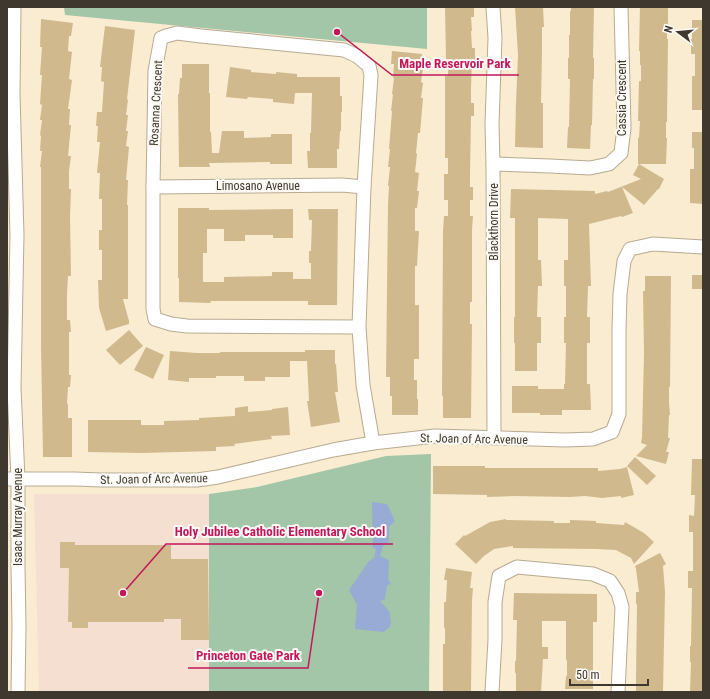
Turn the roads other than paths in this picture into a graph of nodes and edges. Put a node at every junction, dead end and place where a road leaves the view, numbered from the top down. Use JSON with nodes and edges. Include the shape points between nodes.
{"nodes":[{"id":1,"x":14,"y":7,"type":"edge"},
{"id":2,"x":493,"y":7,"type":"edge"},
{"id":3,"x":621,"y":7,"type":"edge"},
{"id":4,"x":10,"y":94,"type":"edge"},
{"id":5,"x":494,"y":164,"type":"junction"},
{"id":6,"x":153,"y":187,"type":"junction"},
{"id":7,"x":364,"y":187,"type":"junction"},
{"id":8,"x":12,"y":235,"type":"edge"},
{"id":9,"x":703,"y":247,"type":"edge"},
{"id":10,"x":360,"y":327,"type":"junction"},
{"id":11,"x":10,"y":388,"type":"edge"},
{"id":12,"x":494,"y":438,"type":"junction"},
{"id":13,"x":373,"y":443,"type":"junction"},
{"id":14,"x":13,"y":479,"type":"edge"},
{"id":15,"x":12,"y":567,"type":"edge"},
{"id":16,"x":18,"y":692,"type":"edge"},
{"id":17,"x":492,"y":692,"type":"edge"},
{"id":18,"x":618,"y":692,"type":"edge"}],
"edges":[{"from":1,"to":4,"type":"street","name":"Isaac Murray Avenue"},
{"from":2,"to":5,"type":"street","name":"Blackthorn Drive"},
{"from":3,"to":5,"type":"street","name":"Cassia Crescent","via":[[624,128],[621,153],[609,164],[590,168]]},
{"from":4,"to":8,"type":"street","name":"Isaac Murray Avenue"},
{"from":5,"to":12,"type":"street","name":"Blackthorn Drive"},
{"from":6,"to":7,"type":"street","name":"Limosano Avenue"},
{"from":6,"to":7,"type":"street","name":"Rosanna Crescent","via":[[155,71],[161,38],[177,33],[344,50],[358,56],[369,66],[371,75]]},
{"from":6,"to":10,"type":"street","name":"Rosanna Crescent","via":[[155,319],[187,326]]},
{"from":7,"to":10,"type":"street","name":"Rosanna Crescent"},
{"from":8,"to":11,"type":"street","name":"Isaac Murray Avenue"},
{"from":9,"to":12,"type":"street","name":"St. Joan of Arc Avenue","via":[[653,244],[630,249],[624,261],[620,294],[619,414],[612,432],[593,439]]},
{"from":10,"to":13,"type":"street","name":"Rosanna Crescent","via":[[363,385]]},
{"from":11,"to":14,"type":"street","name":"Isaac Murray Avenue"},
{"from":12,"to":13,"type":"street","name":"St. Joan of Arc Avenue","via":[[435,436]]},
{"from":13,"to":14,"type":"street","name":"St. Joan of Arc Avenue","via":[[197,480]]},
{"from":14,"to":15,"type":"street","name":"Isaac Murray Avenue"},
{"from":15,"to":16,"type":"street","name":"Isaac Murray Avenue","via":[[19,626]]},
{"from":17,"to":18,"type":"street","via":[[495,602],[499,576],[517,567],[593,574],[610,581],[618,593],[622,607]]}]}
